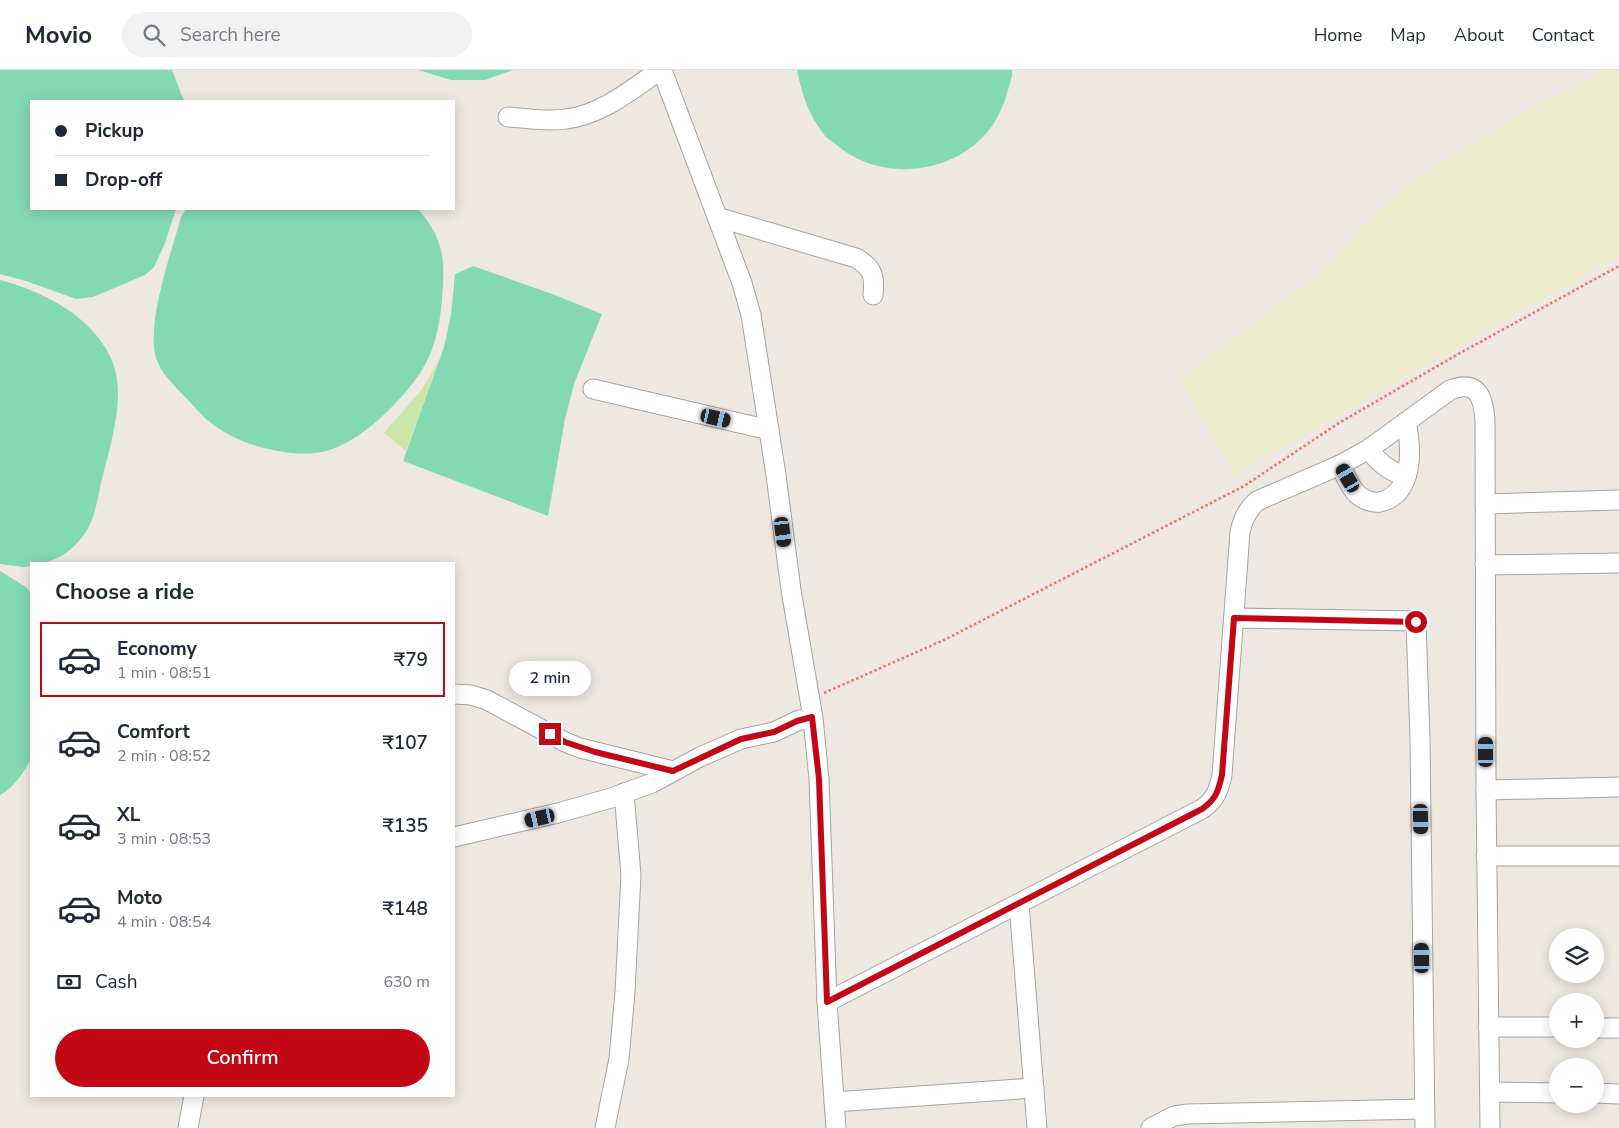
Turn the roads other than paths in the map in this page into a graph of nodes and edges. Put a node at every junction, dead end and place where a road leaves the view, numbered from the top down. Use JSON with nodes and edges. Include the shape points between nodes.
{"nodes":[{"id":1,"x":661,"y":70,"type":"edge"},
{"id":2,"x":508,"y":117,"type":"dead end"},
{"id":3,"x":717,"y":217,"type":"junction"},
{"id":4,"x":873,"y":295,"type":"dead end"},
{"id":5,"x":593,"y":389,"type":"dead end"},
{"id":6,"x":1406,"y":422,"type":"junction"},
{"id":7,"x":769,"y":430,"type":"junction"},
{"id":8,"x":1369,"y":449,"type":"junction"},
{"id":9,"x":1340,"y":466,"type":"junction"},
{"id":10,"x":1406,"y":477,"type":"junction"},
{"id":11,"x":1619,"y":500,"type":"edge"},
{"id":12,"x":1485,"y":504,"type":"junction"},
{"id":13,"x":1619,"y":563,"type":"edge"},
{"id":14,"x":1485,"y":565,"type":"junction"},
{"id":15,"x":1234,"y":618,"type":"junction"},
{"id":16,"x":455,"y":694,"type":"edge"},
{"id":17,"x":811,"y":708,"type":"junction"},
{"id":18,"x":673,"y":771,"type":"junction"},
{"id":19,"x":1619,"y":787,"type":"edge"},
{"id":20,"x":1486,"y":790,"type":"junction"},
{"id":21,"x":624,"y":793,"type":"junction"},
{"id":22,"x":455,"y":837,"type":"edge"},
{"id":23,"x":1486,"y":856,"type":"junction"},
{"id":24,"x":1619,"y":856,"type":"edge"},
{"id":25,"x":1019,"y":904,"type":"junction"},
{"id":26,"x":827,"y":1002,"type":"junction"},
{"id":27,"x":1488,"y":1027,"type":"junction"},
{"id":28,"x":1549,"y":1027,"type":"edge"},
{"id":29,"x":1604,"y":1028,"type":"edge"},
{"id":30,"x":1619,"y":1028,"type":"edge"},
{"id":31,"x":1034,"y":1088,"type":"junction"},
{"id":32,"x":1490,"y":1092,"type":"junction"},
{"id":33,"x":1549,"y":1093,"type":"edge"},
{"id":34,"x":1604,"y":1093,"type":"edge"},
{"id":35,"x":1619,"y":1094,"type":"edge"},
{"id":36,"x":194,"y":1097,"type":"edge"},
{"id":37,"x":834,"y":1102,"type":"junction"},
{"id":38,"x":1424,"y":1109,"type":"junction"},
{"id":39,"x":188,"y":1128,"type":"edge"},
{"id":40,"x":605,"y":1128,"type":"edge"},
{"id":41,"x":836,"y":1128,"type":"edge"},
{"id":42,"x":1037,"y":1128,"type":"edge"},
{"id":43,"x":1151,"y":1128,"type":"edge"},
{"id":44,"x":1425,"y":1128,"type":"edge"},
{"id":45,"x":1490,"y":1128,"type":"edge"}],
"edges":[{"from":1,"to":2,"type":"street","via":[[592,113],[565,120]]},
{"from":1,"to":3,"type":"street"},
{"from":3,"to":4,"type":"street","via":[[856,258],[868,265],[872,273]]},
{"from":3,"to":7,"type":"street","via":[[751,315]]},
{"from":5,"to":7,"type":"street"},
{"from":6,"to":8,"type":"street"},
{"from":6,"to":10,"type":"street","via":[[1410,438]]},
{"from":6,"to":12,"type":"street","via":[[1450,390],[1460,386],[1479,392],[1484,403],[1485,420]]},
{"from":7,"to":17,"type":"street"},
{"from":8,"to":9,"type":"street"},
{"from":8,"to":10,"type":"street","via":[[1382,465]]},
{"from":9,"to":10,"type":"street","via":[[1359,496],[1376,502],[1396,494]]},
{"from":9,"to":15,"type":"street","via":[[1257,501],[1249,509],[1240,532]]},
{"from":11,"to":12,"type":"street"},
{"from":12,"to":14,"type":"street"},
{"from":13,"to":14,"type":"street"},
{"from":14,"to":20,"type":"street"},
{"from":15,"to":25,"type":"street","via":[[1222,775],[1212,802]]},
{"from":15,"to":38,"type":"street","via":[[1416,622]]},
{"from":16,"to":18,"type":"street","via":[[488,700],[580,748]]},
{"from":17,"to":18,"type":"street","via":[[797,721],[774,732],[741,739]]},
{"from":17,"to":26,"type":"street","via":[[819,779]]},
{"from":18,"to":21,"type":"street"},
{"from":19,"to":20,"type":"street"},
{"from":20,"to":23,"type":"street"},
{"from":21,"to":22,"type":"street","via":[[558,813]]},
{"from":21,"to":40,"type":"street","via":[[631,875],[625,992],[619,1059]]},
{"from":23,"to":24,"type":"street"},
{"from":23,"to":27,"type":"street"},
{"from":25,"to":26,"type":"street"},
{"from":25,"to":31,"type":"street"},
{"from":26,"to":37,"type":"street"},
{"from":27,"to":28,"type":"street"},
{"from":27,"to":32,"type":"street"},
{"from":29,"to":30,"type":"street"},
{"from":31,"to":37,"type":"street"},
{"from":31,"to":42,"type":"street"},
{"from":32,"to":33,"type":"street"},
{"from":32,"to":45,"type":"street"},
{"from":34,"to":35,"type":"street"},
{"from":36,"to":39,"type":"street"},
{"from":37,"to":41,"type":"street"},
{"from":38,"to":43,"type":"street","via":[[1188,1114],[1174,1116]]},
{"from":38,"to":44,"type":"street"}]}
